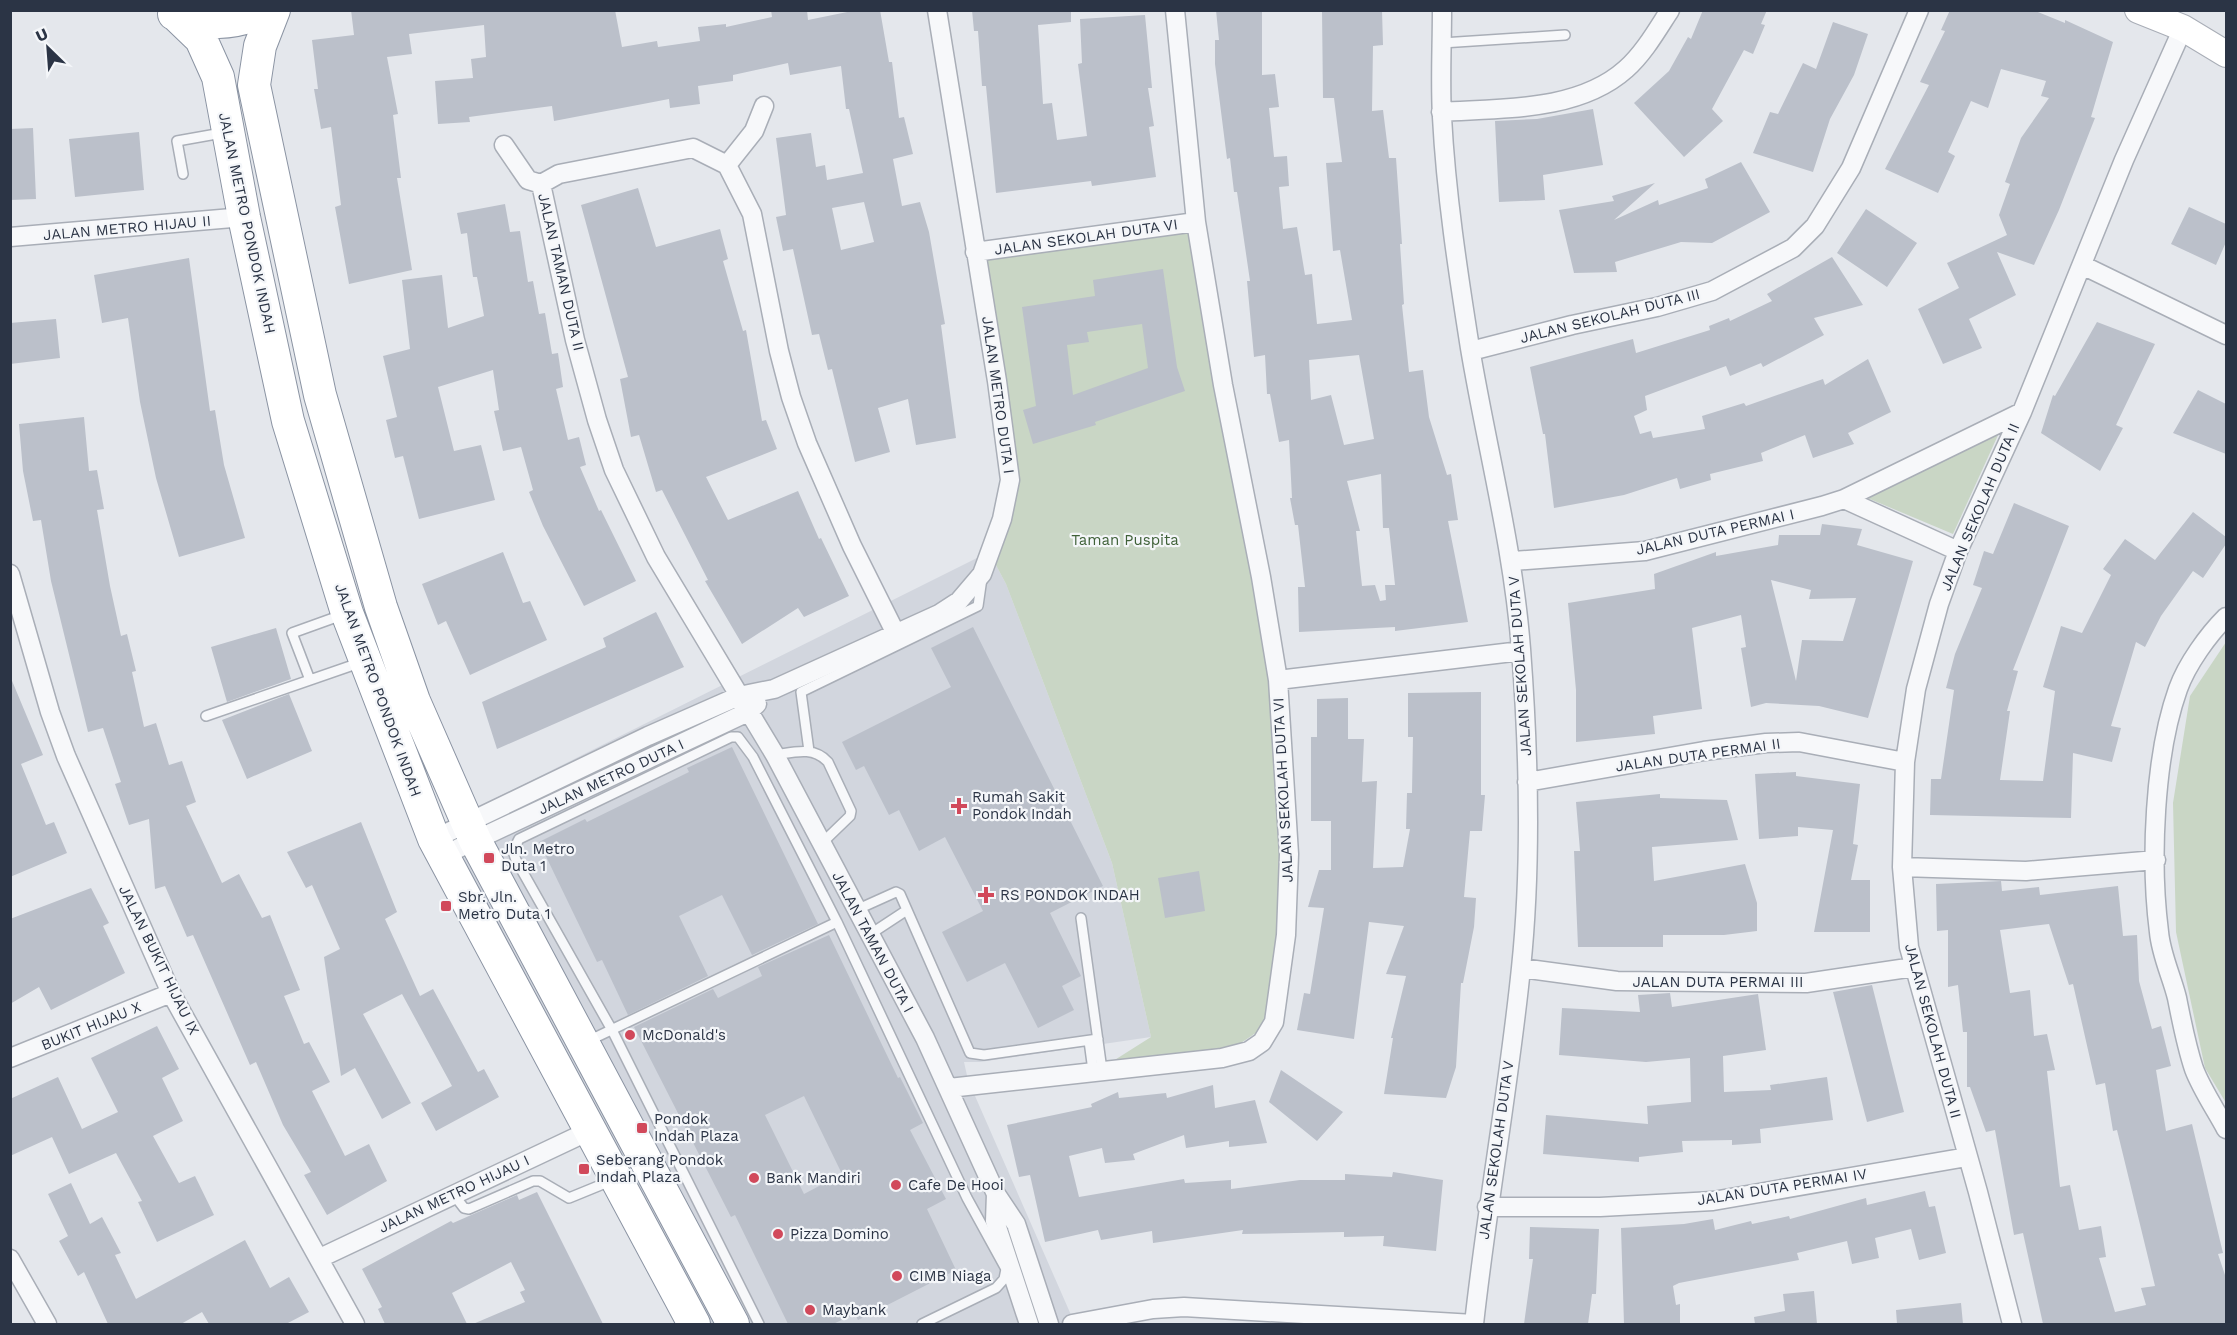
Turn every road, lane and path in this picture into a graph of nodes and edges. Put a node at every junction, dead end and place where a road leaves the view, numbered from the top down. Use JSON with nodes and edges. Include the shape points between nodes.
{"nodes":[{"id":1,"x":262,"y":10,"type":"edge"},
{"id":2,"x":274,"y":10,"type":"edge"},
{"id":3,"x":937,"y":10,"type":"edge"},
{"id":4,"x":1175,"y":10,"type":"edge"},
{"id":5,"x":1442,"y":10,"type":"edge"},
{"id":6,"x":1670,"y":10,"type":"edge"},
{"id":7,"x":1919,"y":10,"type":"edge"},
{"id":8,"x":2138,"y":10,"type":"edge"},
{"id":9,"x":172,"y":13,"type":"edge"},
{"id":10,"x":2183,"y":28,"type":"junction"},
{"id":11,"x":1565,"y":35,"type":"dead end"},
{"id":12,"x":1442,"y":43,"type":"junction"},
{"id":13,"x":2226,"y":54,"type":"edge"},
{"id":14,"x":764,"y":106,"type":"dead end"},
{"id":15,"x":1441,"y":112,"type":"junction"},
{"id":16,"x":228,"y":132,"type":"junction"},
{"id":17,"x":504,"y":145,"type":"dead end"},
{"id":18,"x":727,"y":165,"type":"junction"},
{"id":19,"x":183,"y":174,"type":"dead end"},
{"id":20,"x":541,"y":184,"type":"junction"},
{"id":21,"x":244,"y":217,"type":"junction"},
{"id":22,"x":1196,"y":222,"type":"junction"},
{"id":23,"x":10,"y":237,"type":"edge"},
{"id":24,"x":975,"y":252,"type":"junction"},
{"id":25,"x":2082,"y":265,"type":"junction"},
{"id":26,"x":2226,"y":335,"type":"edge"},
{"id":27,"x":1471,"y":351,"type":"junction"},
{"id":28,"x":2022,"y":412,"type":"junction"},
{"id":29,"x":1844,"y":499,"type":"junction"},
{"id":30,"x":1958,"y":551,"type":"junction"},
{"id":31,"x":1513,"y":561,"type":"junction"},
{"id":32,"x":10,"y":574,"type":"edge"},
{"id":33,"x":982,"y":574,"type":"junction"},
{"id":34,"x":347,"y":613,"type":"junction"},
{"id":35,"x":2226,"y":617,"type":"edge"},
{"id":36,"x":896,"y":634,"type":"junction"},
{"id":37,"x":1521,"y":651,"type":"junction"},
{"id":38,"x":364,"y":662,"type":"junction"},
{"id":39,"x":310,"y":680,"type":"junction"},
{"id":40,"x":1278,"y":680,"type":"junction"},
{"id":41,"x":774,"y":689,"type":"junction"},
{"id":42,"x":739,"y":696,"type":"junction"},
{"id":43,"x":748,"y":712,"type":"junction"},
{"id":44,"x":206,"y":716,"type":"dead end"},
{"id":45,"x":648,"y":736,"type":"junction"},
{"id":46,"x":809,"y":751,"type":"junction"},
{"id":47,"x":776,"y":755,"type":"junction"},
{"id":48,"x":1905,"y":762,"type":"junction"},
{"id":49,"x":661,"y":763,"type":"junction"},
{"id":50,"x":569,"y":773,"type":"junction"},
{"id":51,"x":1527,"y":782,"type":"junction"},
{"id":52,"x":578,"y":793,"type":"junction"},
{"id":53,"x":525,"y":827,"type":"junction"},
{"id":54,"x":471,"y":831,"type":"junction"},
{"id":55,"x":821,"y":844,"type":"junction"},
{"id":56,"x":438,"y":847,"type":"junction"},
{"id":57,"x":2156,"y":860,"type":"junction"},
{"id":58,"x":1902,"y":867,"type":"junction"},
{"id":59,"x":856,"y":910,"type":"junction"},
{"id":60,"x":908,"y":910,"type":"junction"},
{"id":61,"x":1081,"y":918,"type":"dead end"},
{"id":62,"x":837,"y":922,"type":"junction"},
{"id":63,"x":869,"y":935,"type":"junction"},
{"id":64,"x":1521,"y":968,"type":"junction"},
{"id":65,"x":1914,"y":968,"type":"junction"},
{"id":66,"x":171,"y":993,"type":"junction"},
{"id":67,"x":612,"y":1030,"type":"junction"},
{"id":68,"x":1094,"y":1040,"type":"junction"},
{"id":69,"x":583,"y":1043,"type":"junction"},
{"id":70,"x":10,"y":1058,"type":"edge"},
{"id":71,"x":1098,"y":1071,"type":"junction"},
{"id":72,"x":949,"y":1088,"type":"junction"},
{"id":73,"x":2226,"y":1129,"type":"edge"},
{"id":74,"x":589,"y":1131,"type":"junction"},
{"id":75,"x":1967,"y":1157,"type":"junction"},
{"id":76,"x":615,"y":1179,"type":"junction"},
{"id":77,"x":996,"y":1194,"type":"junction"},
{"id":78,"x":454,"y":1195,"type":"junction"},
{"id":79,"x":1487,"y":1207,"type":"junction"},
{"id":80,"x":320,"y":1258,"type":"junction"},
{"id":81,"x":10,"y":1259,"type":"edge"},
{"id":82,"x":1255,"y":1318,"type":"edge"},
{"id":83,"x":47,"y":1324,"type":"edge"},
{"id":84,"x":355,"y":1324,"type":"edge"},
{"id":85,"x":694,"y":1324,"type":"edge"},
{"id":86,"x":733,"y":1324,"type":"edge"},
{"id":87,"x":759,"y":1324,"type":"edge"},
{"id":88,"x":922,"y":1324,"type":"edge"},
{"id":89,"x":1029,"y":1324,"type":"edge"},
{"id":90,"x":1049,"y":1324,"type":"edge"},
{"id":91,"x":1072,"y":1324,"type":"edge"},
{"id":92,"x":1474,"y":1324,"type":"edge"},
{"id":93,"x":2012,"y":1324,"type":"edge"}],
"edges":[{"from":1,"to":9,"type":"highway","via":[[235,21],[214,23]]},
{"from":2,"to":54,"type":"highway","name":"JALAN METRO PONDOK INDAH","via":[[260,46],[254,86],[310,355],[381,607],[414,700]]},
{"from":3,"to":24,"type":"street","name":"JALAN METRO DUTA I"},
{"from":4,"to":22,"type":"street","name":"JALAN SEKOLAH DUTA VI"},
{"from":5,"to":12,"type":"street","name":"JALAN SEKOLAH DUTA V"},
{"from":6,"to":15,"type":"street","via":[[1627,69],[1600,88],[1564,100]]},
{"from":7,"to":27,"type":"street","name":"JALAN SEKOLAH DUTA III","via":[[1851,168],[1815,226],[1793,248],[1712,291],[1657,308]]},
{"from":8,"to":10,"type":"street"},
{"from":9,"to":16,"type":"highway","name":"JALAN METRO PONDOK INDAH","via":[[201,39],[218,77]]},
{"from":10,"to":13,"type":"street"},
{"from":10,"to":25,"type":"street","name":"JALAN SEKOLAH DUTA II"},
{"from":11,"to":12,"type":"lane"},
{"from":12,"to":15,"type":"street","name":"JALAN SEKOLAH DUTA V"},
{"from":14,"to":18,"type":"street","via":[[754,131]]},
{"from":15,"to":27,"type":"street","name":"JALAN SEKOLAH DUTA V"},
{"from":16,"to":19,"type":"lane","via":[[177,141]]},
{"from":16,"to":21,"type":"highway","name":"JALAN METRO PONDOK INDAH"},
{"from":17,"to":20,"type":"street","via":[[528,180]]},
{"from":18,"to":20,"type":"street","name":"JALAN TAMAN DUTA II","via":[[693,148],[559,174]]},
{"from":18,"to":36,"type":"street","via":[[752,214],[779,351],[807,443]]},
{"from":20,"to":42,"type":"street","name":"JALAN TAMAN DUTA II","via":[[575,340],[614,470],[656,557]]},
{"from":21,"to":23,"type":"street","name":"JALAN METRO HIJAU II"},
{"from":21,"to":34,"type":"highway","name":"JALAN METRO PONDOK INDAH","via":[[288,421]]},
{"from":22,"to":24,"type":"street","name":"JALAN SEKOLAH DUTA VI"},
{"from":22,"to":40,"type":"street","name":"JALAN SEKOLAH DUTA VI"},
{"from":24,"to":33,"type":"street","name":"JALAN METRO DUTA I","via":[[1010,480],[1002,519]]},
{"from":25,"to":26,"type":"street"},
{"from":25,"to":28,"type":"street","name":"JALAN SEKOLAH DUTA II"},
{"from":27,"to":31,"type":"street","name":"JALAN SEKOLAH DUTA V"},
{"from":28,"to":29,"type":"street","name":"JALAN DUTA PERMAI I"},
{"from":28,"to":30,"type":"street","name":"JALAN SEKOLAH DUTA II"},
{"from":29,"to":30,"type":"street"},
{"from":29,"to":31,"type":"street","name":"JALAN DUTA PERMAI I","via":[[1645,551]]},
{"from":30,"to":48,"type":"street","name":"JALAN SEKOLAH DUTA II","via":[[1939,603],[1916,689]]},
{"from":31,"to":37,"type":"street","name":"JALAN SEKOLAH DUTA V"},
{"from":32,"to":66,"type":"street","name":"JALAN BUKIT HIJAU IX","via":[[66,756]]},
{"from":33,"to":36,"type":"street","name":"JALAN METRO DUTA I","via":[[959,601]]},
{"from":33,"to":46,"type":"lane","via":[[978,606],[801,692]]},
{"from":34,"to":38,"type":"highway","name":"JALAN METRO PONDOK INDAH"},
{"from":34,"to":39,"type":"lane","via":[[292,633]]},
{"from":35,"to":57,"type":"street","via":[[2179,688],[2156,801]]},
{"from":36,"to":41,"type":"street","name":"JALAN METRO DUTA I"},
{"from":37,"to":40,"type":"street"},
{"from":37,"to":51,"type":"street","name":"JALAN SEKOLAH DUTA V"},
{"from":38,"to":39,"type":"lane"},
{"from":38,"to":56,"type":"highway","name":"JALAN METRO PONDOK INDAH"},
{"from":39,"to":44,"type":"lane"},
{"from":40,"to":71,"type":"street","name":"JALAN SEKOLAH DUTA VI","via":[[1289,854],[1286,935],[1274,1022],[1262,1042],[1249,1051],[1222,1058]]},
{"from":41,"to":42,"type":"street","name":"JALAN METRO DUTA I"},
{"from":41,"to":43,"type":"street","name":"JALAN METRO DUTA I"},
{"from":42,"to":43,"type":"street","name":"JALAN TAMAN DUTA I"},
{"from":42,"to":45,"type":"street","name":"JALAN METRO DUTA I"},
{"from":43,"to":47,"type":"street","name":"JALAN TAMAN DUTA I"},
{"from":43,"to":49,"type":"street","name":"JALAN METRO DUTA I"},
{"from":45,"to":49,"type":"street"},
{"from":45,"to":50,"type":"street","name":"JALAN METRO DUTA I"},
{"from":46,"to":47,"type":"lane"},
{"from":46,"to":55,"type":"lane","via":[[828,762],[851,811]]},
{"from":47,"to":55,"type":"street","name":"JALAN TAMAN DUTA I"},
{"from":48,"to":51,"type":"street","name":"JALAN DUTA PERMAI II","via":[[1799,742],[1766,743]]},
{"from":48,"to":58,"type":"street","name":"JALAN SEKOLAH DUTA II"},
{"from":49,"to":52,"type":"street","name":"JALAN METRO DUTA I"},
{"from":49,"to":53,"type":"lane"},
{"from":49,"to":62,"type":"lane","via":[[738,737],[753,757]]},
{"from":50,"to":52,"type":"street"},
{"from":50,"to":54,"type":"street","name":"JALAN METRO DUTA I"},
{"from":51,"to":64,"type":"street","name":"JALAN SEKOLAH DUTA V","via":[[1528,864]]},
{"from":52,"to":53,"type":"street","name":"JALAN METRO DUTA I"},
{"from":53,"to":54,"type":"street","name":"JALAN METRO DUTA I"},
{"from":53,"to":67,"type":"lane","via":[[515,845],[516,860]]},
{"from":54,"to":56,"type":"street","name":"JALAN METRO DUTA I"},
{"from":54,"to":69,"type":"highway","name":"JALAN METRO PONDOK INDAH"},
{"from":55,"to":59,"type":"street","name":"JALAN TAMAN DUTA I"},
{"from":56,"to":74,"type":"highway","name":"JALAN METRO PONDOK INDAH"},
{"from":57,"to":58,"type":"street","via":[[2026,871]]},
{"from":57,"to":73,"type":"street","via":[[2159,934],[2182,1032],[2195,1072]]},
{"from":58,"to":65,"type":"street","name":"JALAN SEKOLAH DUTA II","via":[[1908,948]]},
{"from":59,"to":60,"type":"lane","via":[[896,892]]},
{"from":59,"to":63,"type":"street","name":"JALAN TAMAN DUTA I"},
{"from":60,"to":63,"type":"lane"},
{"from":60,"to":68,"type":"lane","via":[[970,1053],[984,1055]]},
{"from":61,"to":68,"type":"lane"},
{"from":62,"to":67,"type":"lane"},
{"from":62,"to":88,"type":"lane","via":[[967,1198],[1006,1269],[1004,1280],[996,1288]]},
{"from":63,"to":72,"type":"street","name":"JALAN TAMAN DUTA I"},
{"from":64,"to":65,"type":"street","name":"JALAN DUTA PERMAI III","via":[[1617,981],[1806,983]]},
{"from":64,"to":79,"type":"street","name":"JALAN SEKOLAH DUTA V"},
{"from":65,"to":75,"type":"street","name":"JALAN SEKOLAH DUTA II"},
{"from":66,"to":70,"type":"street","name":"BUKIT HIJAU X"},
{"from":66,"to":80,"type":"street","name":"JALAN BUKIT HIJAU IX"},
{"from":67,"to":69,"type":"lane"},
{"from":67,"to":87,"type":"lane"},
{"from":68,"to":71,"type":"lane"},
{"from":69,"to":86,"type":"highway","name":"JALAN METRO PONDOK INDAH"},
{"from":71,"to":72,"type":"street","name":"JALAN SEKOLAH DUTA VI"},
{"from":72,"to":77,"type":"street","name":"JALAN TAMAN DUTA I"},
{"from":74,"to":76,"type":"highway","name":"JALAN METRO PONDOK INDAH"},
{"from":74,"to":78,"type":"street","name":"JALAN METRO HIJAU I"},
{"from":75,"to":79,"type":"street","name":"JALAN DUTA PERMAI IV","via":[[1713,1201]]},
{"from":75,"to":93,"type":"street","name":"JALAN SEKOLAH DUTA II"},
{"from":76,"to":78,"type":"lane","via":[[569,1198],[540,1180],[533,1181],[469,1209]]},
{"from":76,"to":85,"type":"highway","name":"JALAN METRO PONDOK INDAH"},
{"from":77,"to":89,"type":"street","name":"JALAN TAMAN DUTA I","via":[[995,1221]]},
{"from":77,"to":90,"type":"street","name":"JALAN TAMAN DUTA I","via":[[1016,1224]]},
{"from":78,"to":80,"type":"street","name":"JALAN METRO HIJAU I"},
{"from":79,"to":92,"type":"street","name":"JALAN SEKOLAH DUTA V"},
{"from":80,"to":84,"type":"street","name":"JALAN BUKIT HIJAU IX"},
{"from":81,"to":83,"type":"street"},
{"from":82,"to":91,"type":"street","via":[[1184,1307]]},
{"from":82,"to":92,"type":"street"}]}
